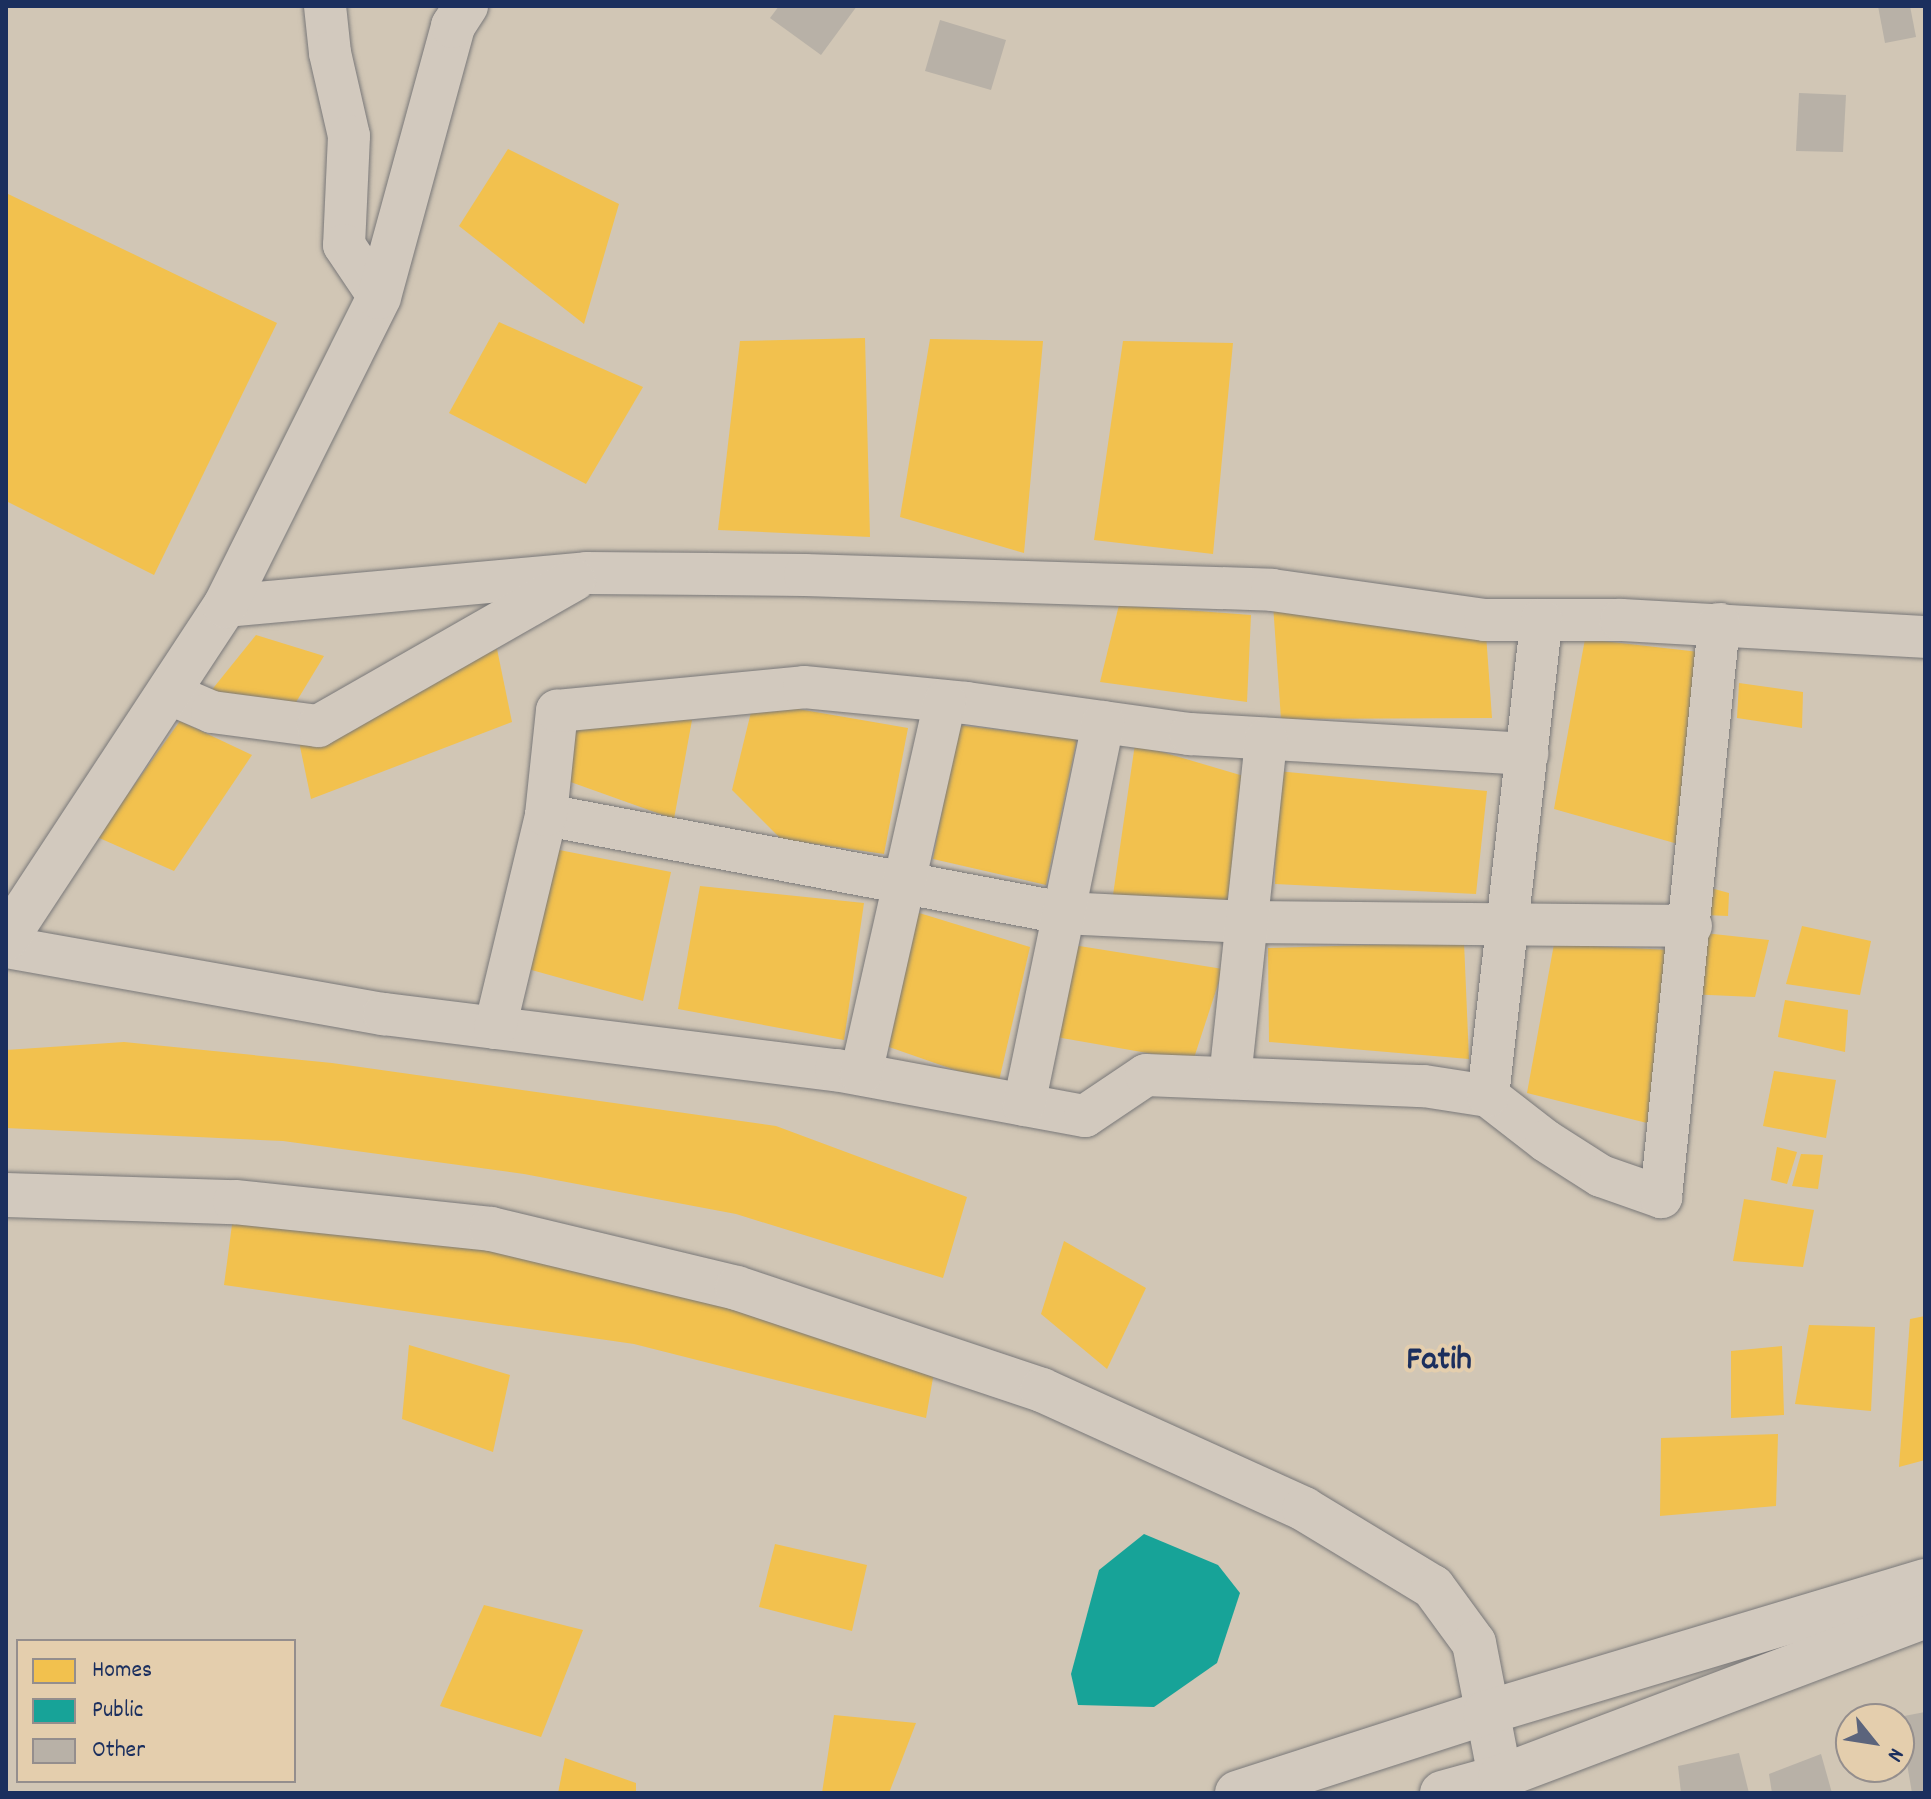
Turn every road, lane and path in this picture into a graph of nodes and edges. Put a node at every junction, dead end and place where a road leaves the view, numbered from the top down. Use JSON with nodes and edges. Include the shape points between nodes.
{"nodes":[{"id":1,"x":325,"y":6,"type":"edge"},
{"id":2,"x":466,"y":6,"type":"edge"},
{"id":3,"x":379,"y":297,"type":"junction"},
{"id":4,"x":586,"y":573,"type":"junction"},
{"id":5,"x":225,"y":606,"type":"junction"},
{"id":6,"x":1541,"y":620,"type":"junction"},
{"id":7,"x":1719,"y":624,"type":"junction"},
{"id":8,"x":1925,"y":637,"type":"edge"},
{"id":9,"x":168,"y":693,"type":"junction"},
{"id":10,"x":945,"y":701,"type":"junction"},
{"id":11,"x":1103,"y":722,"type":"junction"},
{"id":12,"x":1266,"y":739,"type":"junction"},
{"id":13,"x":1527,"y":754,"type":"junction"},
{"id":14,"x":546,"y":815,"type":"junction"},
{"id":15,"x":904,"y":883,"type":"junction"},
{"id":16,"x":1063,"y":913,"type":"junction"},
{"id":17,"x":1247,"y":922,"type":"junction"},
{"id":18,"x":1691,"y":926,"type":"junction"},
{"id":19,"x":1507,"y":927,"type":"junction"},
{"id":20,"x":6,"y":939,"type":"edge"},
{"id":21,"x":6,"y":947,"type":"edge"},
{"id":22,"x":495,"y":1028,"type":"junction"},
{"id":23,"x":861,"y":1074,"type":"junction"},
{"id":24,"x":1230,"y":1078,"type":"junction"},
{"id":25,"x":1488,"y":1096,"type":"junction"},
{"id":26,"x":1024,"y":1105,"type":"junction"},
{"id":27,"x":6,"y":1195,"type":"edge"},
{"id":28,"x":1925,"y":1581,"type":"edge"},
{"id":29,"x":1925,"y":1616,"type":"edge"},
{"id":30,"x":1485,"y":1713,"type":"junction"},
{"id":31,"x":1500,"y":1777,"type":"junction"},
{"id":32,"x":1237,"y":1793,"type":"edge"},
{"id":33,"x":1442,"y":1793,"type":"edge"}],
"edges":[{"from":1,"to":3,"type":"street","via":[[349,136],[344,245]]},
{"from":2,"to":3,"type":"street","via":[[453,26]]},
{"from":3,"to":5,"type":"street"},
{"from":4,"to":5,"type":"street"},
{"from":4,"to":6,"type":"street","via":[[1272,590],[1485,620]]},
{"from":4,"to":9,"type":"street","via":[[318,726],[212,712]]},
{"from":5,"to":9,"type":"street"},
{"from":6,"to":7,"type":"street"},
{"from":6,"to":13,"type":"street"},
{"from":7,"to":8,"type":"street"},
{"from":7,"to":18,"type":"street"},
{"from":9,"to":20,"type":"street"},
{"from":10,"to":11,"type":"street"},
{"from":10,"to":14,"type":"street","via":[[804,687],[557,711]]},
{"from":10,"to":15,"type":"street"},
{"from":11,"to":12,"type":"street"},
{"from":11,"to":16,"type":"street"},
{"from":12,"to":13,"type":"street"},
{"from":12,"to":17,"type":"street"},
{"from":13,"to":19,"type":"street"},
{"from":14,"to":15,"type":"street"},
{"from":14,"to":22,"type":"street"},
{"from":15,"to":16,"type":"street"},
{"from":15,"to":23,"type":"street"},
{"from":16,"to":17,"type":"street"},
{"from":16,"to":26,"type":"street"},
{"from":17,"to":19,"type":"street"},
{"from":17,"to":24,"type":"street"},
{"from":18,"to":19,"type":"street"},
{"from":18,"to":25,"type":"street","via":[[1661,1197],[1601,1176]]},
{"from":19,"to":25,"type":"street"},
{"from":21,"to":22,"type":"street","via":[[384,1014]]},
{"from":22,"to":23,"type":"street"},
{"from":23,"to":26,"type":"street"},
{"from":24,"to":25,"type":"street","via":[[1424,1086]]},
{"from":24,"to":26,"type":"street","via":[[1146,1075],[1085,1116]]},
{"from":27,"to":30,"type":"street","via":[[235,1202],[491,1229],[737,1288],[1042,1390],[1304,1509],[1433,1587],[1474,1643]]},
{"from":28,"to":30,"type":"street"},
{"from":29,"to":31,"type":"street"},
{"from":30,"to":31,"type":"street"},
{"from":30,"to":32,"type":"street"},
{"from":31,"to":33,"type":"street"}]}
